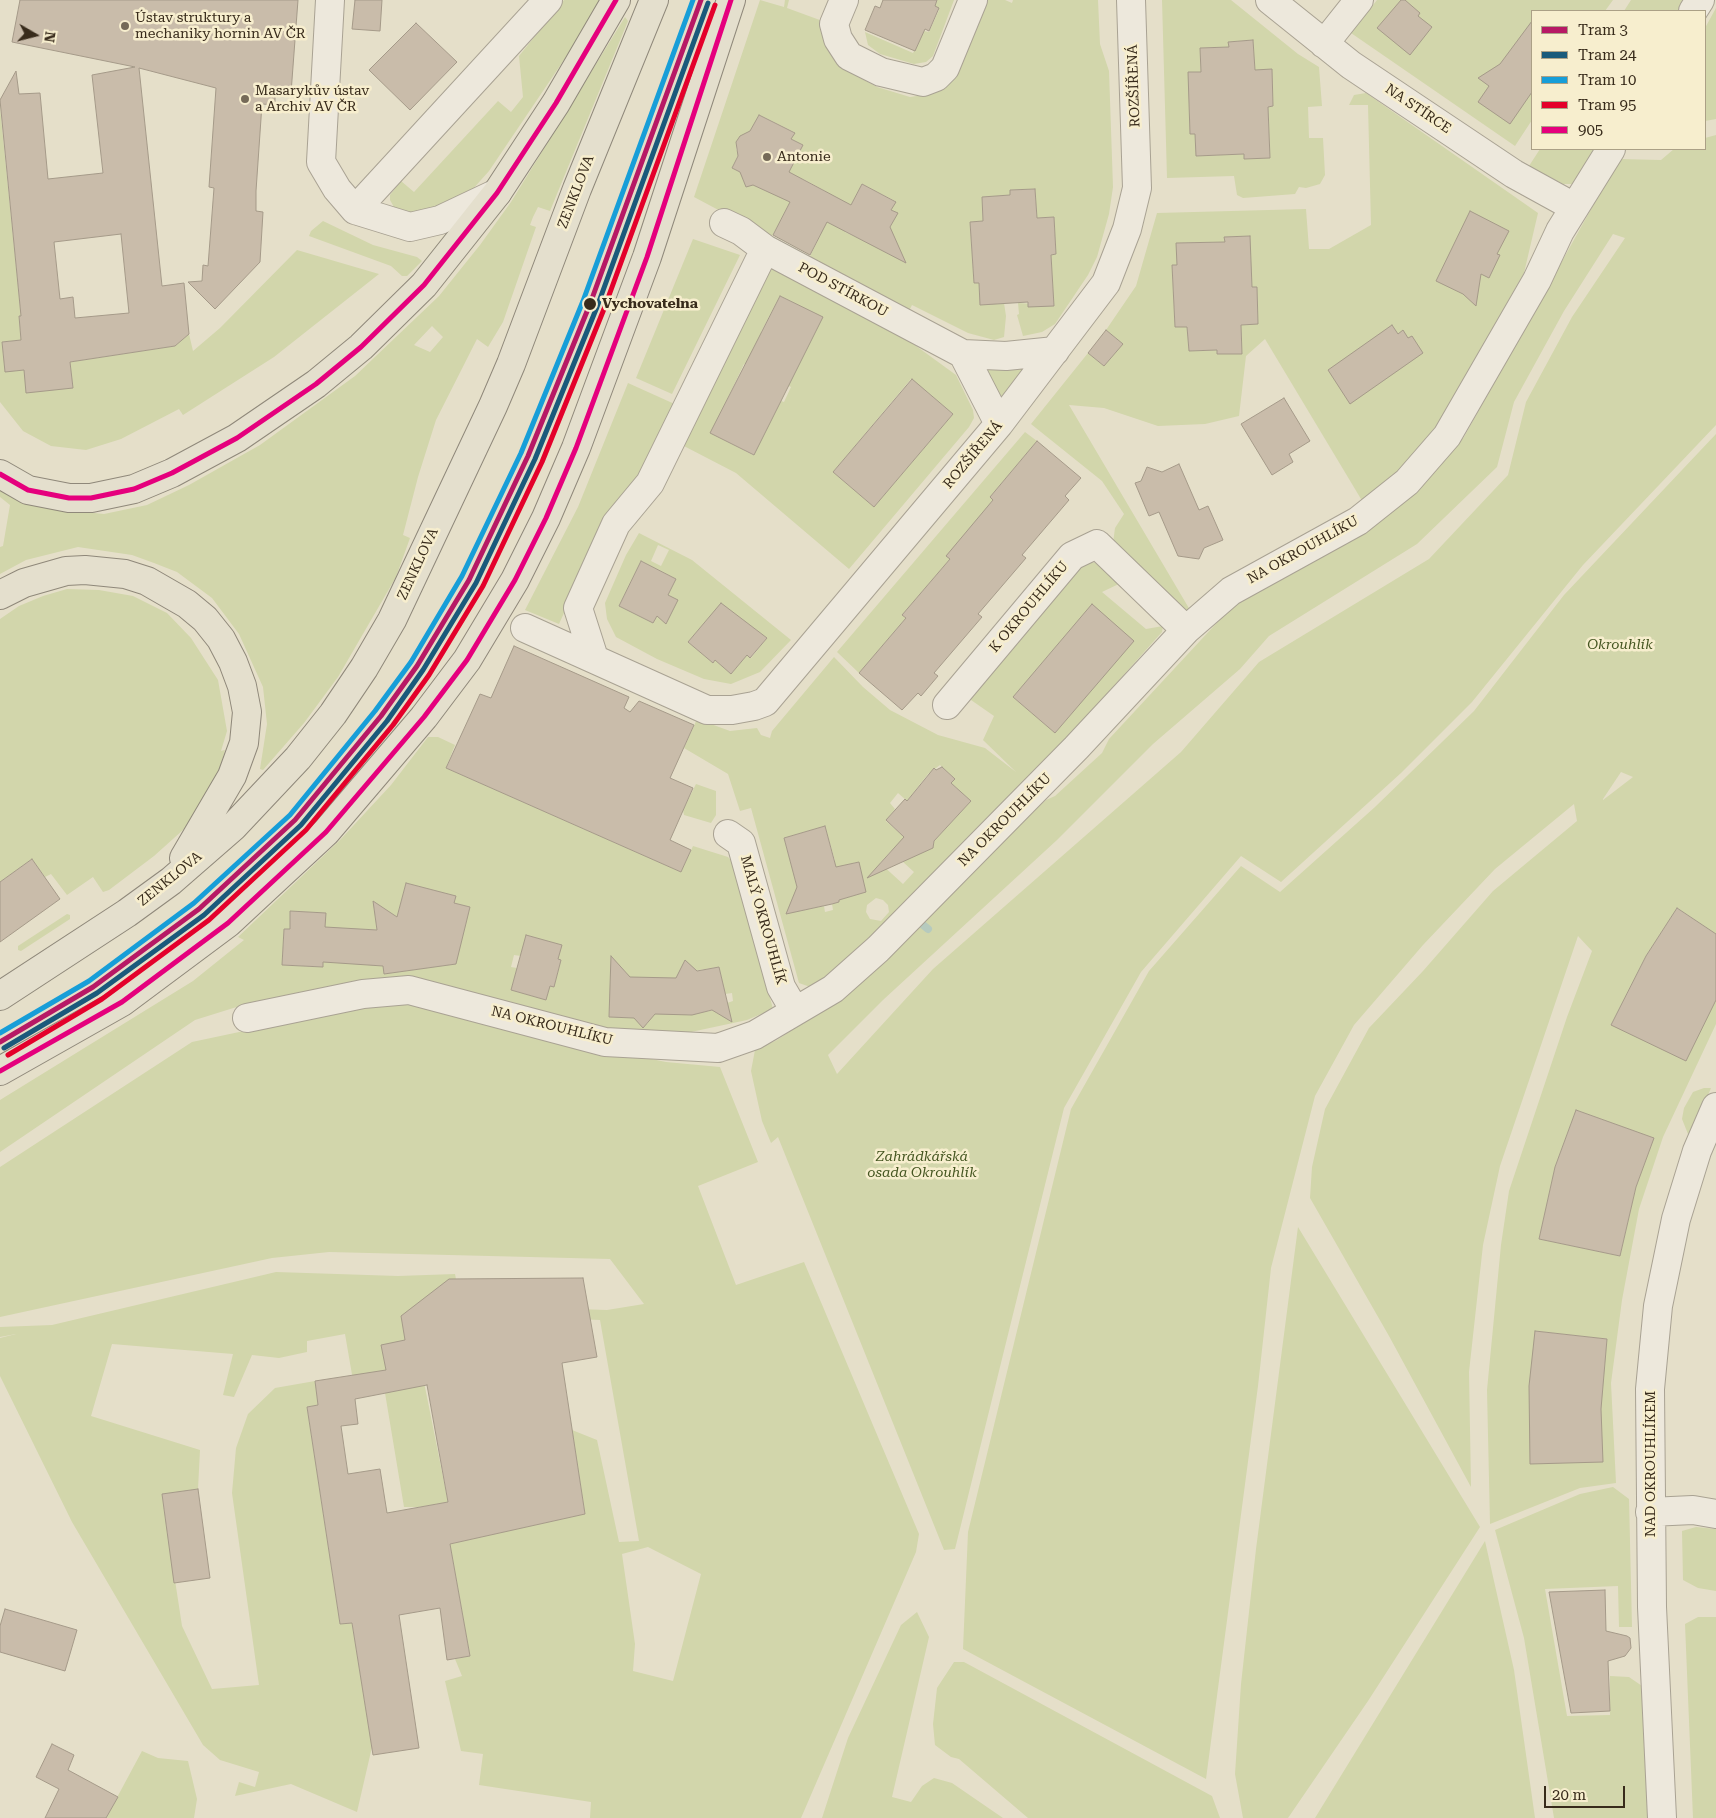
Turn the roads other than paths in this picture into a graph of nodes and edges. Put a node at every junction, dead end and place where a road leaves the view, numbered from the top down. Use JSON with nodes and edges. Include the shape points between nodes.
{"nodes":[{"id":1,"x":330,"y":0,"type":"edge"},
{"id":2,"x":548,"y":0,"type":"edge"},
{"id":3,"x":616,"y":0,"type":"edge"},
{"id":4,"x":654,"y":0,"type":"edge"},
{"id":5,"x":731,"y":0,"type":"edge"},
{"id":6,"x":973,"y":0,"type":"edge"},
{"id":7,"x":1131,"y":0,"type":"edge"},
{"id":8,"x":1270,"y":0,"type":"edge"},
{"id":9,"x":1359,"y":0,"type":"edge"},
{"id":10,"x":839,"y":12,"type":"edge"},
{"id":11,"x":1324,"y":44,"type":"junction"},
{"id":12,"x":1610,"y":150,"type":"edge"},
{"id":13,"x":497,"y":193,"type":"junction"},
{"id":14,"x":1574,"y":207,"type":"junction"},
{"id":15,"x":355,"y":210,"type":"junction"},
{"id":16,"x":724,"y":223,"type":"dead end"},
{"id":17,"x":765,"y":249,"type":"junction"},
{"id":18,"x":1055,"y":351,"type":"junction"},
{"id":19,"x":963,"y":354,"type":"junction"},
{"id":20,"x":999,"y":424,"type":"junction"},
{"id":21,"x":0,"y":474,"type":"edge"},
{"id":22,"x":0,"y":596,"type":"edge"},
{"id":23,"x":524,"y":628,"type":"dead end"},
{"id":24,"x":1186,"y":630,"type":"junction"},
{"id":25,"x":594,"y":658,"type":"junction"},
{"id":26,"x":947,"y":705,"type":"dead end"},
{"id":27,"x":728,"y":834,"type":"dead end"},
{"id":28,"x":170,"y":881,"type":"junction"},
{"id":29,"x":0,"y":996,"type":"edge"},
{"id":30,"x":796,"y":1011,"type":"junction"},
{"id":31,"x":247,"y":1018,"type":"dead end"},
{"id":32,"x":0,"y":1071,"type":"edge"},
{"id":33,"x":1714,"y":1116,"type":"edge"},
{"id":34,"x":1650,"y":1512,"type":"junction"},
{"id":35,"x":1716,"y":1514,"type":"edge"},
{"id":36,"x":1662,"y":1818,"type":"edge"}],
"edges":[{"from":1,"to":15,"type":"street","via":[[321,162],[337,189]]},
{"from":2,"to":15,"type":"street"},
{"from":3,"to":13,"type":"main road","via":[[556,103]]},
{"from":4,"to":28,"type":"main road","name":"ZENKLOVA","via":[[577,189],[511,364],[392,620],[364,668],[298,758],[233,827]]},
{"from":5,"to":32,"type":"main road","via":[[647,257],[576,448],[515,580],[467,660],[424,717],[326,832],[228,923],[122,1002]]},
{"from":6,"to":10,"type":"street","via":[[945,68],[936,77],[923,82],[881,72],[849,56],[838,38]]},
{"from":7,"to":18,"type":"street","name":"ROZŠÍŘENÁ","via":[[1137,188],[1127,229],[1106,283]]},
{"from":8,"to":11,"type":"street","name":"NA STÍRCE"},
{"from":9,"to":11,"type":"street"},
{"from":11,"to":14,"type":"street","name":"NA STÍRCE","via":[[1514,174]]},
{"from":12,"to":14,"type":"street","name":"NA OKROUHLÍKU"},
{"from":13,"to":15,"type":"street","via":[[440,220],[410,226]]},
{"from":13,"to":21,"type":"main road","via":[[424,286],[361,347],[316,384],[213,452],[134,489],[91,498],[28,490]]},
{"from":14,"to":24,"type":"street","name":"NA OKROUHLÍKU","via":[[1537,280],[1447,436],[1407,482],[1358,521],[1231,591]]},
{"from":16,"to":17,"type":"street","name":"POD STÍRKOU"},
{"from":17,"to":19,"type":"street","name":"POD STÍRKOU"},
{"from":17,"to":25,"type":"street","via":[[650,483],[616,524],[578,608]]},
{"from":18,"to":19,"type":"street","name":"POD STÍRKOU","via":[[1006,356]]},
{"from":18,"to":20,"type":"street","name":"ROZŠÍŘENÁ"},
{"from":19,"to":20,"type":"street"},
{"from":20,"to":25,"type":"street","name":"ROZŠÍŘENÁ","via":[[765,702],[732,710],[707,710]]},
{"from":22,"to":28,"type":"main road","via":[[24,583],[66,571],[125,574],[154,584],[187,604],[221,639],[242,686],[247,712],[244,743],[232,776]]},
{"from":23,"to":25,"type":"street","name":"ROZŠÍŘENÁ"},
{"from":24,"to":26,"type":"street","name":"K OKROUHLÍKU","via":[[1097,544],[1072,556]]},
{"from":24,"to":30,"type":"street","name":"NA OKROUHLÍKU","via":[[1076,748],[878,949],[834,989]]},
{"from":27,"to":30,"type":"street","name":"MALÝ OKROUHLÍK","via":[[741,843],[781,987]]},
{"from":28,"to":29,"type":"main road","name":"ZENKLOVA","via":[[90,939]]},
{"from":30,"to":31,"type":"street","name":"NA OKROUHLÍKU","via":[[755,1035],[718,1048],[605,1042],[409,990],[363,994]]},
{"from":33,"to":34,"type":"street","name":"NAD OKROUHLÍKEM","via":[[1697,1151],[1676,1219],[1658,1306],[1650,1389]]},
{"from":34,"to":35,"type":"street","via":[[1693,1510]]},
{"from":34,"to":36,"type":"street","name":"NAD OKROUHLÍKEM"}]}
